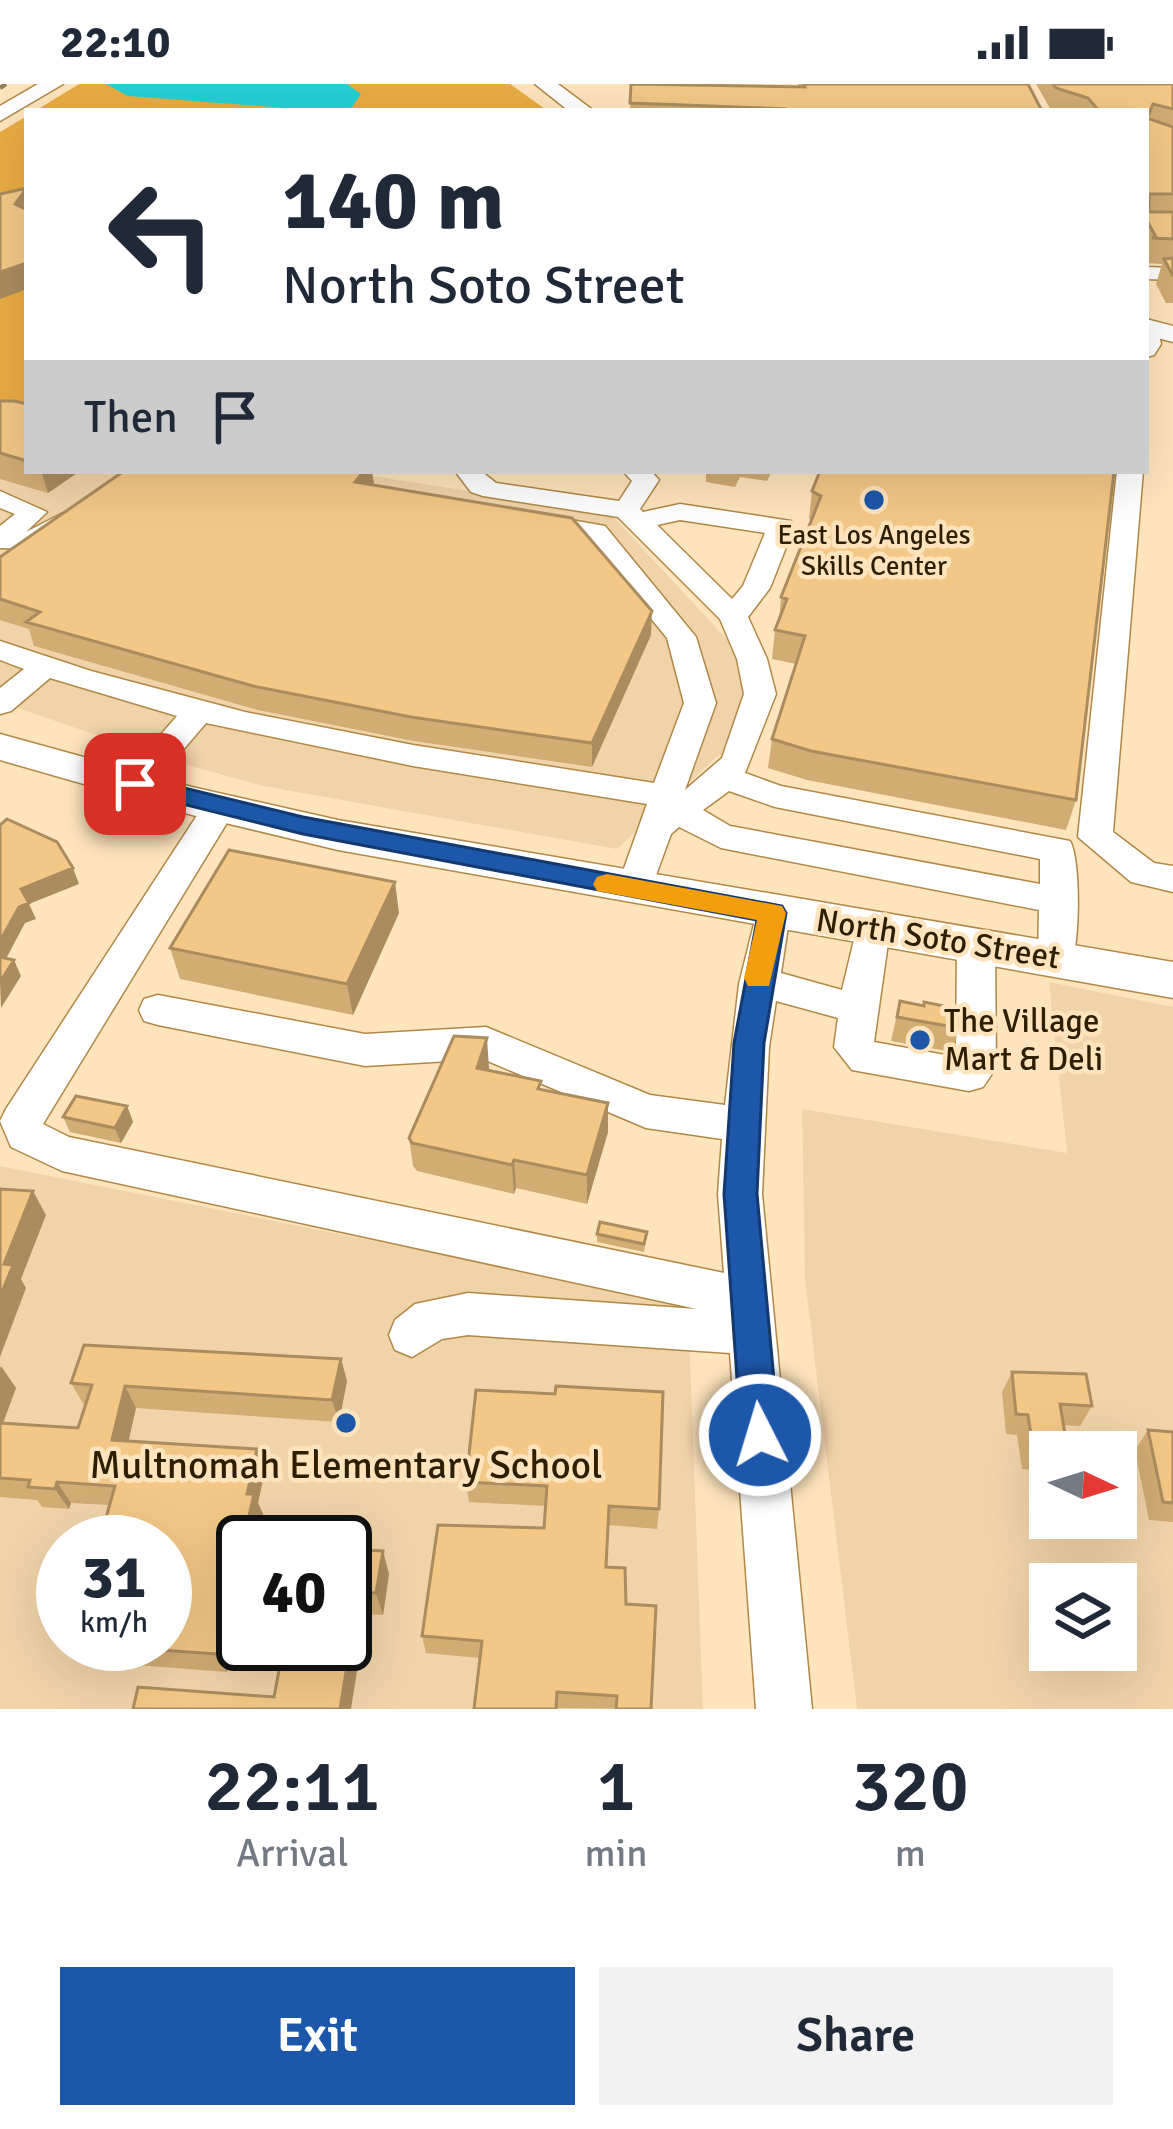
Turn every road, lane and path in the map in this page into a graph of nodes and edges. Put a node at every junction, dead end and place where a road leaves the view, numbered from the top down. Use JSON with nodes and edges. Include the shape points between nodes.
{"nodes":[{"id":1,"x":53,"y":84,"type":"edge"},
{"id":2,"x":545,"y":84,"type":"edge"},
{"id":3,"x":579,"y":108,"type":"edge"},
{"id":4,"x":0,"y":115,"type":"edge"},
{"id":5,"x":470,"y":474,"type":"edge"},
{"id":6,"x":522,"y":474,"type":"edge"},
{"id":7,"x":1130,"y":474,"type":"edge"},
{"id":8,"x":634,"y":498,"type":"edge"},
{"id":9,"x":0,"y":499,"type":"edge"},
{"id":10,"x":89,"y":503,"type":"edge"},
{"id":11,"x":460,"y":508,"type":"edge"},
{"id":12,"x":3,"y":538,"type":"edge"},
{"id":13,"x":733,"y":616,"type":"junction"},
{"id":14,"x":0,"y":650,"type":"edge"},
{"id":15,"x":45,"y":667,"type":"junction"},
{"id":16,"x":0,"y":704,"type":"edge"},
{"id":17,"x":199,"y":711,"type":"junction"},
{"id":18,"x":0,"y":747,"type":"edge"},
{"id":19,"x":724,"y":777,"type":"junction"},
{"id":20,"x":135,"y":784,"type":"junction"},
{"id":21,"x":219,"y":808,"type":"junction"},
{"id":22,"x":667,"y":812,"type":"junction"},
{"id":23,"x":1173,"y":879,"type":"edge"},
{"id":24,"x":635,"y":888,"type":"junction"},
{"id":25,"x":1060,"y":901,"type":"junction"},
{"id":26,"x":772,"y":913,"type":"junction"},
{"id":27,"x":872,"y":928,"type":"junction"},
{"id":28,"x":976,"y":944,"type":"junction"},
{"id":29,"x":1058,"y":957,"type":"junction"},
{"id":30,"x":1173,"y":980,"type":"edge"},
{"id":31,"x":758,"y":984,"type":"junction"},
{"id":32,"x":158,"y":1010,"type":"dead end"},
{"id":33,"x":858,"y":1010,"type":"junction"},
{"id":34,"x":742,"y":1125,"type":"junction"},
{"id":35,"x":750,"y":1315,"type":"junction"},
{"id":36,"x":412,"y":1335,"type":"dead end"},
{"id":37,"x":784,"y":1709,"type":"edge"}],
"edges":[{"from":1,"to":4,"type":"main road"},
{"from":2,"to":3,"type":"main road"},
{"from":5,"to":8,"type":"street","via":[[492,490]]},
{"from":6,"to":8,"type":"street"},
{"from":7,"to":23,"type":"street","via":[[1095,837],[1144,872]]},
{"from":8,"to":13,"type":"street","via":[[675,563]]},
{"from":8,"to":13,"type":"street","via":[[781,527],[756,588]]},
{"from":9,"to":12,"type":"street","via":[[34,512]]},
{"from":10,"to":12,"type":"street","via":[[33,543]]},
{"from":11,"to":22,"type":"street","via":[[595,532],[681,637],[700,704]]},
{"from":13,"to":19,"type":"street","via":[[760,694]]},
{"from":14,"to":15,"type":"street"},
{"from":15,"to":16,"type":"street"},
{"from":15,"to":17,"type":"street"},
{"from":17,"to":20,"type":"street"},
{"from":17,"to":22,"type":"street"},
{"from":18,"to":20,"type":"main road","name":"North Soto Street"},
{"from":19,"to":22,"type":"street"},
{"from":19,"to":25,"type":"street","via":[[776,796],[1058,850]]},
{"from":20,"to":21,"type":"main road","name":"North Soto Street"},
{"from":21,"to":24,"type":"main road","name":"North Soto Street"},
{"from":21,"to":35,"type":"street","via":[[20,1121],[26,1135],[62,1153]]},
{"from":22,"to":24,"type":"street"},
{"from":22,"to":25,"type":"street","via":[[721,836]]},
{"from":24,"to":26,"type":"main road","name":"North Soto Street"},
{"from":25,"to":29,"type":"street"},
{"from":26,"to":27,"type":"main road","name":"North Soto Street"},
{"from":26,"to":31,"type":"street"},
{"from":27,"to":28,"type":"main road","name":"North Soto Street"},
{"from":27,"to":33,"type":"street"},
{"from":28,"to":29,"type":"main road","name":"North Soto Street"},
{"from":28,"to":33,"type":"street","via":[[976,1068],[969,1075],[866,1059],[854,1047]]},
{"from":29,"to":30,"type":"main road","name":"North Soto Street"},
{"from":31,"to":33,"type":"street"},
{"from":31,"to":34,"type":"street"},
{"from":32,"to":34,"type":"street","via":[[365,1050],[486,1043],[646,1111]]},
{"from":34,"to":35,"type":"street"},
{"from":35,"to":36,"type":"street","via":[[654,1329],[468,1314],[431,1319]]},
{"from":35,"to":37,"type":"street"}]}
